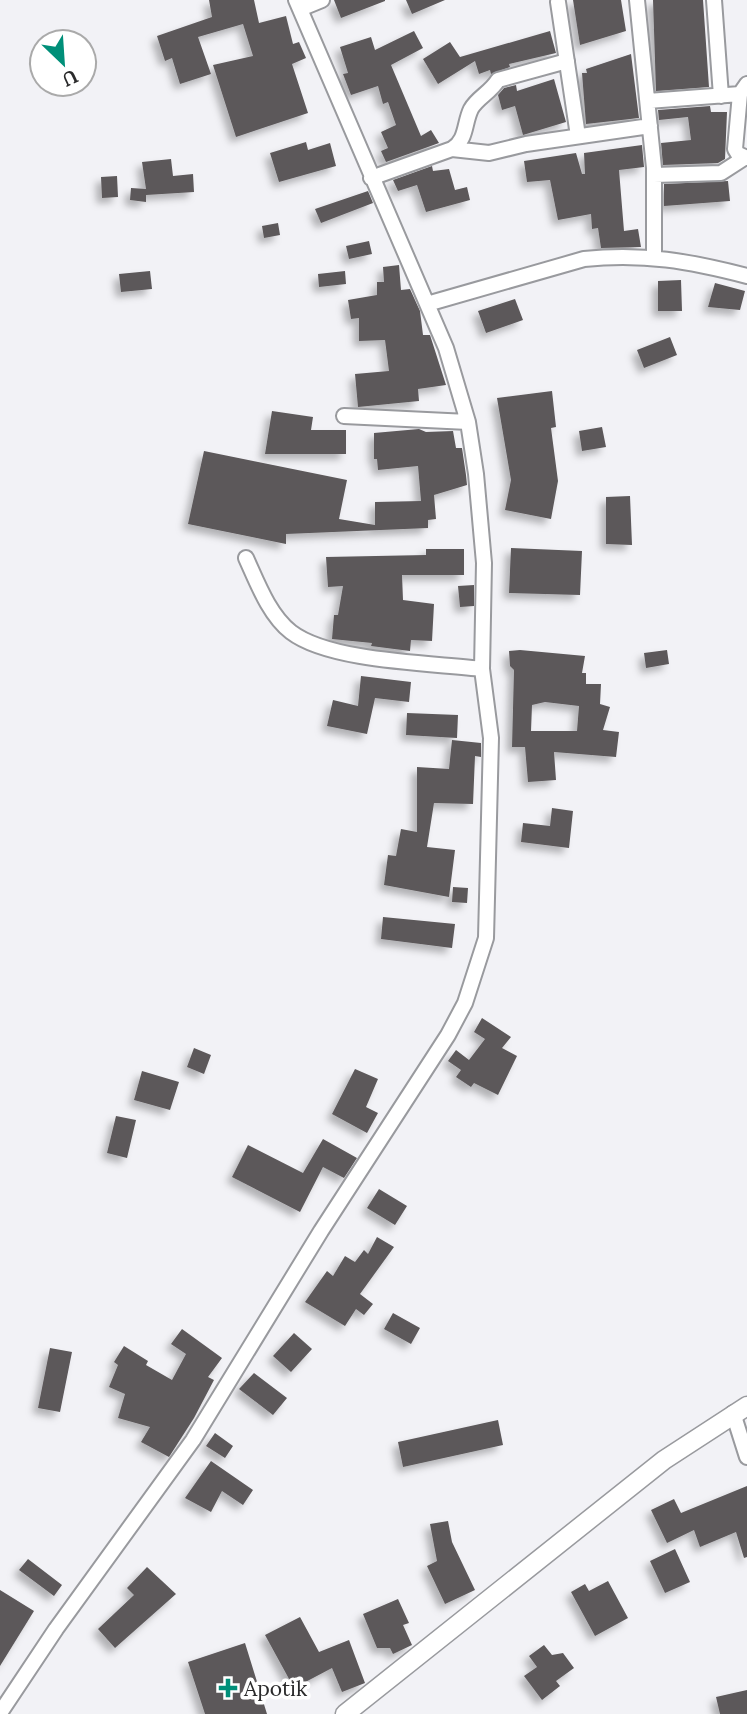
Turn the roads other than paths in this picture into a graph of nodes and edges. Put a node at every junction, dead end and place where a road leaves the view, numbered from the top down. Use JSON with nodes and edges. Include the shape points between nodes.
{"nodes":[{"id":1,"x":322,"y":0,"type":"edge"},
{"id":2,"x":637,"y":0,"type":"edge"},
{"id":3,"x":714,"y":0,"type":"edge"},
{"id":4,"x":558,"y":2,"type":"dead end"},
{"id":5,"x":298,"y":5,"type":"edge"},
{"id":6,"x":567,"y":61,"type":"junction"},
{"id":7,"x":743,"y":89,"type":"edge"},
{"id":8,"x":721,"y":96,"type":"junction"},
{"id":9,"x":648,"y":101,"type":"junction"},
{"id":10,"x":650,"y":126,"type":"junction"},
{"id":11,"x":578,"y":136,"type":"junction"},
{"id":12,"x":452,"y":149,"type":"junction"},
{"id":13,"x":745,"y":158,"type":"edge"},
{"id":14,"x":654,"y":175,"type":"junction"},
{"id":15,"x":371,"y":178,"type":"junction"},
{"id":16,"x":654,"y":256,"type":"junction"},
{"id":17,"x":747,"y":276,"type":"edge"},
{"id":18,"x":427,"y":304,"type":"junction"},
{"id":19,"x":344,"y":416,"type":"dead end"},
{"id":20,"x":468,"y":422,"type":"junction"},
{"id":21,"x":246,"y":558,"type":"dead end"},
{"id":22,"x":482,"y":669,"type":"junction"},
{"id":23,"x":739,"y":1420,"type":"edge"},
{"id":24,"x":747,"y":1457,"type":"edge"},
{"id":25,"x":0,"y":1713,"type":"edge"},
{"id":26,"x":345,"y":1714,"type":"edge"}],
"edges":[{"from":1,"to":5,"type":"street"},
{"from":2,"to":9,"type":"street"},
{"from":3,"to":8,"type":"street"},
{"from":4,"to":6,"type":"street"},
{"from":5,"to":15,"type":"street"},
{"from":6,"to":11,"type":"street"},
{"from":6,"to":12,"type":"street","via":[[498,80],[471,110],[460,144]]},
{"from":7,"to":8,"type":"street"},
{"from":7,"to":13,"type":"street","via":[[735,149]]},
{"from":8,"to":9,"type":"street"},
{"from":9,"to":10,"type":"street"},
{"from":10,"to":11,"type":"street"},
{"from":10,"to":14,"type":"street"},
{"from":11,"to":12,"type":"street","via":[[483,154]]},
{"from":12,"to":15,"type":"street"},
{"from":13,"to":14,"type":"street","via":[[721,173]]},
{"from":14,"to":16,"type":"street"},
{"from":15,"to":18,"type":"street"},
{"from":16,"to":17,"type":"street"},
{"from":16,"to":18,"type":"street","via":[[584,259]]},
{"from":18,"to":20,"type":"street","via":[[446,348]]},
{"from":19,"to":20,"type":"street"},
{"from":20,"to":22,"type":"street","via":[[484,563]]},
{"from":21,"to":22,"type":"street","via":[[291,632],[324,648]]},
{"from":22,"to":25,"type":"street","via":[[491,738],[486,938],[465,1003],[192,1440]]},
{"from":23,"to":24,"type":"street"},
{"from":23,"to":26,"type":"street","via":[[653,1468]]}]}
